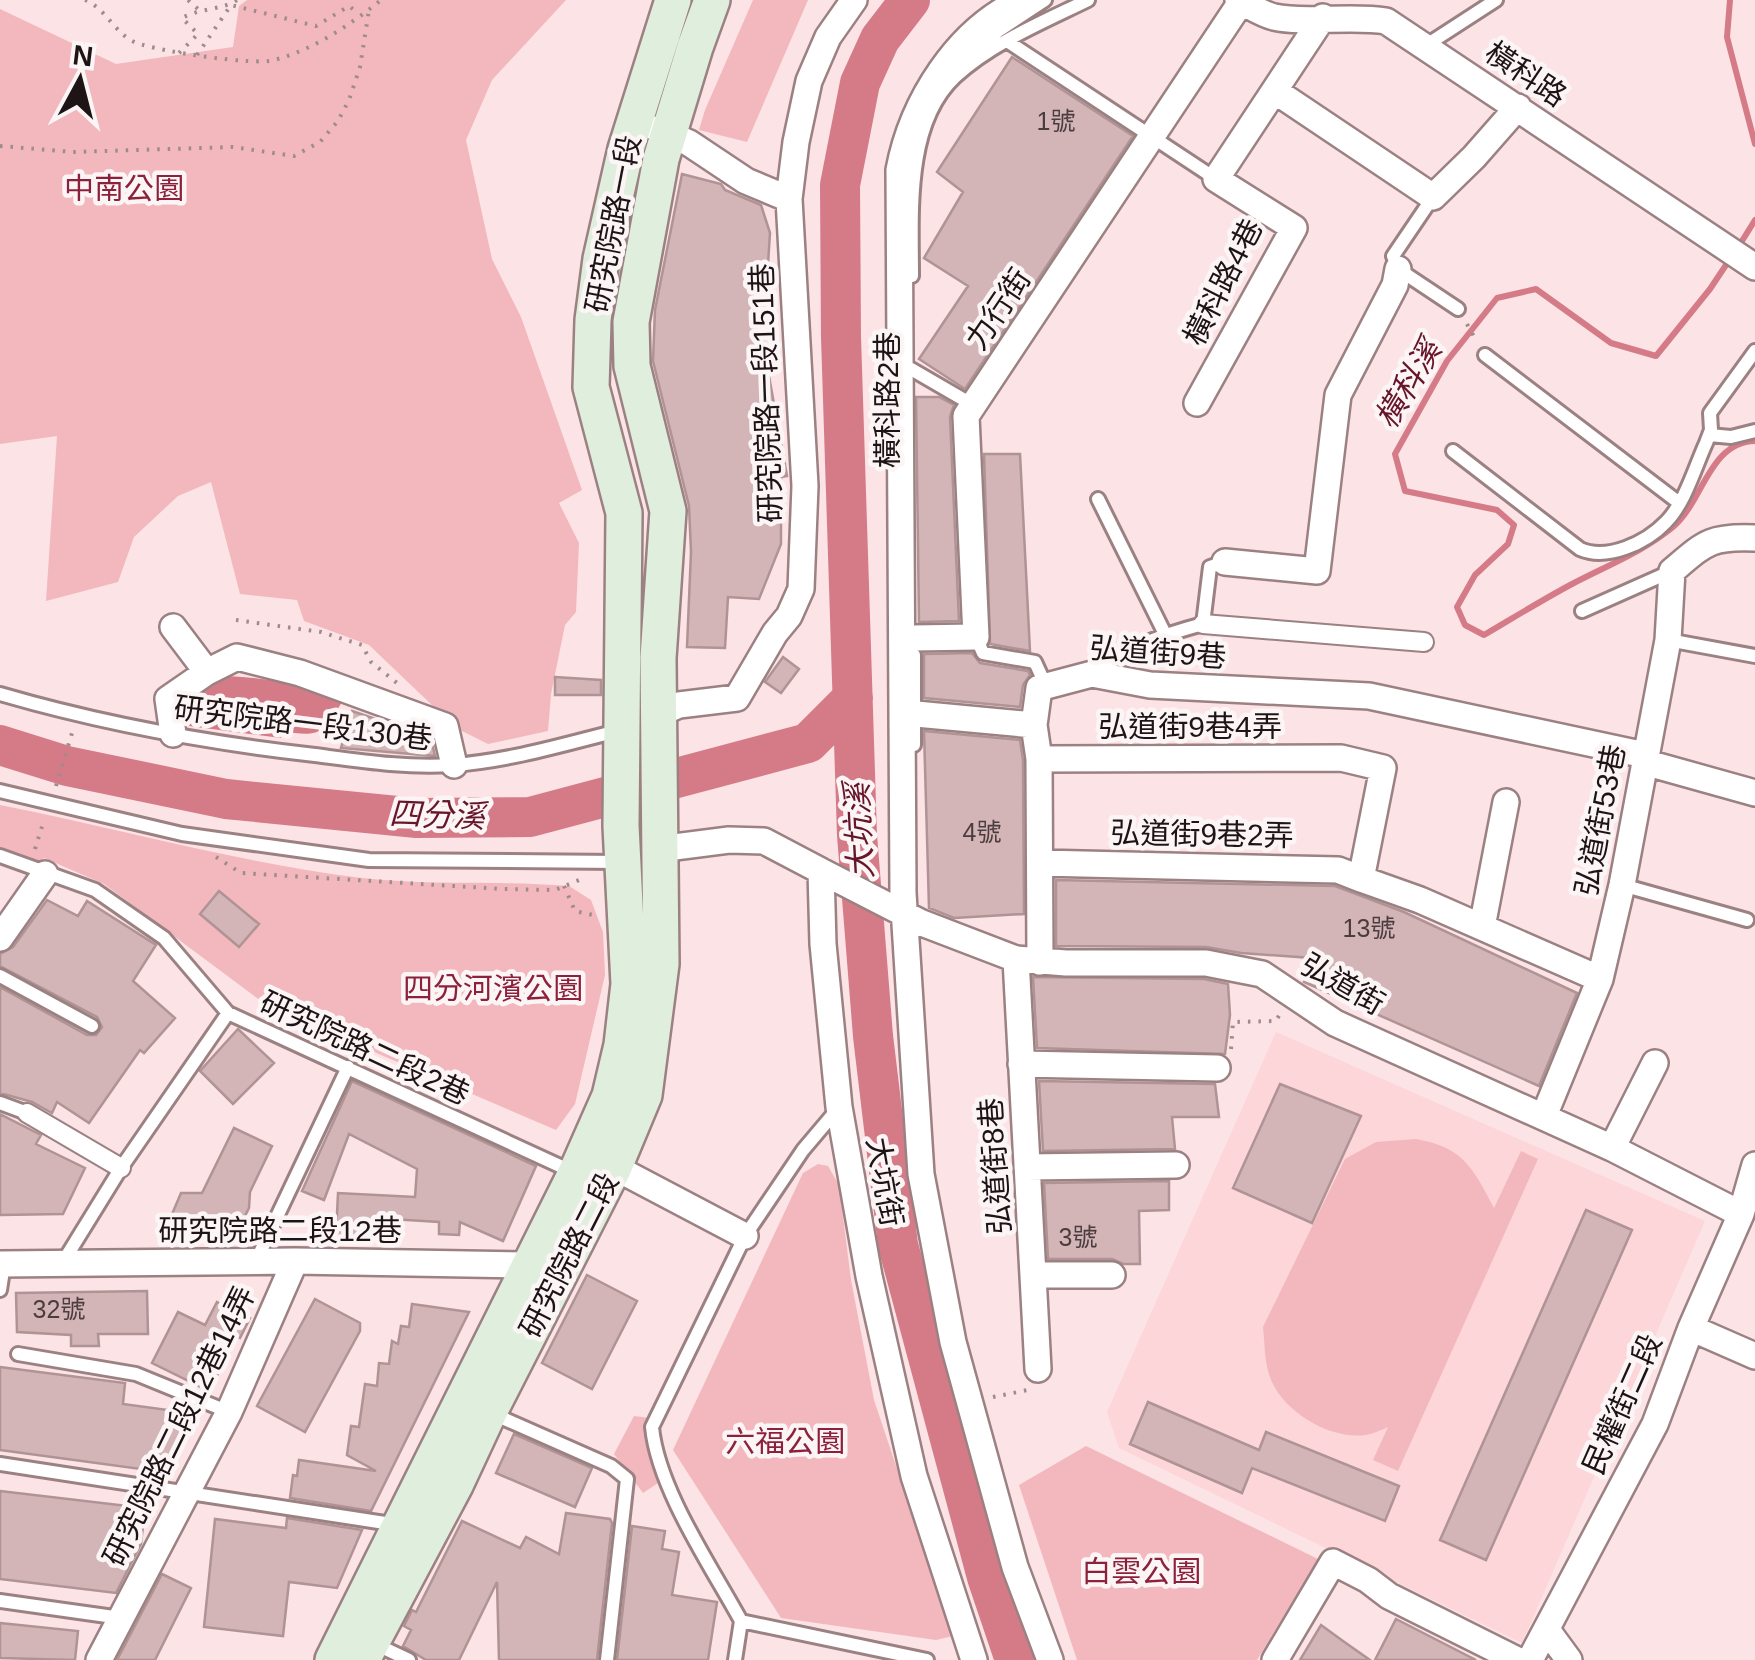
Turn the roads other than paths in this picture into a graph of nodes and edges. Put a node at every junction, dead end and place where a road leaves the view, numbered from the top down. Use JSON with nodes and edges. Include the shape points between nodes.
{"nodes":[{"id":1,"x":673,"y":0,"type":"edge"},
{"id":2,"x":712,"y":0,"type":"edge"},
{"id":3,"x":854,"y":0,"type":"edge"},
{"id":4,"x":1023,"y":0,"type":"edge"},
{"id":5,"x":1045,"y":0,"type":"edge"},
{"id":6,"x":1088,"y":0,"type":"edge"},
{"id":7,"x":1496,"y":0,"type":"edge"},
{"id":8,"x":1240,"y":1,"type":"edge"},
{"id":9,"x":1323,"y":17,"type":"junction"},
{"id":10,"x":1007,"y":41,"type":"junction"},
{"id":11,"x":1426,"y":46,"type":"junction"},
{"id":12,"x":956,"y":77,"type":"junction"},
{"id":13,"x":1275,"y":91,"type":"junction"},
{"id":14,"x":1518,"y":107,"type":"junction"},
{"id":15,"x":634,"y":122,"type":"junction"},
{"id":16,"x":668,"y":132,"type":"junction"},
{"id":17,"x":1154,"y":138,"type":"junction"},
{"id":18,"x":1216,"y":179,"type":"junction"},
{"id":19,"x":1433,"y":196,"type":"junction"},
{"id":20,"x":789,"y":199,"type":"junction"},
{"id":21,"x":1753,"y":264,"type":"edge"},
{"id":22,"x":1398,"y":269,"type":"junction"},
{"id":23,"x":1458,"y":309,"type":"road end"},
{"id":24,"x":1755,"y":350,"type":"edge"},
{"id":25,"x":1484,"y":355,"type":"road end"},
{"id":26,"x":912,"y":369,"type":"junction"},
{"id":27,"x":1196,"y":402,"type":"dead end"},
{"id":28,"x":973,"y":405,"type":"junction"},
{"id":29,"x":1755,"y":431,"type":"edge"},
{"id":30,"x":1709,"y":435,"type":"junction"},
{"id":31,"x":1453,"y":451,"type":"dead end"},
{"id":32,"x":1098,"y":499,"type":"dead end"},
{"id":33,"x":1678,"y":502,"type":"junction"},
{"id":34,"x":1755,"y":538,"type":"edge"},
{"id":35,"x":1225,"y":562,"type":"joint"},
{"id":36,"x":1672,"y":571,"type":"junction"},
{"id":37,"x":1582,"y":611,"type":"dead end"},
{"id":38,"x":1203,"y":624,"type":"junction"},
{"id":39,"x":173,"y":627,"type":"dead end"},
{"id":40,"x":1165,"y":634,"type":"junction"},
{"id":41,"x":976,"y":637,"type":"junction"},
{"id":42,"x":913,"y":638,"type":"junction"},
{"id":43,"x":1668,"y":640,"type":"junction"},
{"id":44,"x":1424,"y":642,"type":"dead end"},
{"id":45,"x":1755,"y":656,"type":"edge"},
{"id":46,"x":207,"y":672,"type":"junction"},
{"id":47,"x":1092,"y":674,"type":"junction"},
{"id":48,"x":1046,"y":686,"type":"junction"},
{"id":49,"x":0,"y":694,"type":"edge"},
{"id":50,"x":916,"y":714,"type":"junction"},
{"id":51,"x":1034,"y":725,"type":"junction"},
{"id":52,"x":639,"y":730,"type":"junction"},
{"id":53,"x":174,"y":734,"type":"junction"},
{"id":54,"x":1039,"y":759,"type":"junction"},
{"id":55,"x":1645,"y":759,"type":"junction"},
{"id":56,"x":454,"y":765,"type":"junction"},
{"id":57,"x":0,"y":791,"type":"edge"},
{"id":58,"x":1755,"y":793,"type":"edge"},
{"id":59,"x":1506,"y":802,"type":"dead end"},
{"id":60,"x":659,"y":834,"type":"junction"},
{"id":61,"x":0,"y":856,"type":"edge"},
{"id":62,"x":623,"y":862,"type":"junction"},
{"id":63,"x":1041,"y":863,"type":"junction"},
{"id":64,"x":37,"y":871,"type":"junction"},
{"id":65,"x":821,"y":872,"type":"junction"},
{"id":66,"x":1361,"y":878,"type":"junction"},
{"id":67,"x":1622,"y":885,"type":"junction"},
{"id":68,"x":898,"y":901,"type":"junction"},
{"id":69,"x":1748,"y":920,"type":"dead end"},
{"id":70,"x":1482,"y":927,"type":"junction"},
{"id":71,"x":0,"y":938,"type":"edge"},
{"id":72,"x":1028,"y":960,"type":"junction"},
{"id":73,"x":0,"y":976,"type":"edge"},
{"id":74,"x":1600,"y":979,"type":"junction"},
{"id":75,"x":228,"y":1013,"type":"junction"},
{"id":76,"x":92,"y":1026,"type":"dead end"},
{"id":77,"x":1655,"y":1063,"type":"dead end"},
{"id":78,"x":1021,"y":1064,"type":"junction"},
{"id":79,"x":348,"y":1067,"type":"junction"},
{"id":80,"x":1217,"y":1068,"type":"road end"},
{"id":81,"x":0,"y":1103,"type":"edge"},
{"id":82,"x":839,"y":1107,"type":"junction"},
{"id":83,"x":27,"y":1113,"type":"joint"},
{"id":84,"x":1544,"y":1116,"type":"junction"},
{"id":85,"x":1612,"y":1148,"type":"junction"},
{"id":86,"x":1755,"y":1165,"type":"edge"},
{"id":87,"x":1176,"y":1166,"type":"dead end"},
{"id":88,"x":614,"y":1167,"type":"junction"},
{"id":89,"x":1027,"y":1167,"type":"junction"},
{"id":90,"x":121,"y":1168,"type":"junction"},
{"id":91,"x":576,"y":1173,"type":"junction"},
{"id":92,"x":1741,"y":1214,"type":"junction"},
{"id":93,"x":745,"y":1236,"type":"junction"},
{"id":94,"x":256,"y":1261,"type":"junction"},
{"id":95,"x":294,"y":1261,"type":"junction"},
{"id":96,"x":62,"y":1264,"type":"junction"},
{"id":97,"x":1,"y":1272,"type":"edge"},
{"id":98,"x":543,"y":1273,"type":"junction"},
{"id":99,"x":1035,"y":1275,"type":"junction"},
{"id":100,"x":1112,"y":1275,"type":"dead end"},
{"id":101,"x":1691,"y":1328,"type":"junction"},
{"id":102,"x":18,"y":1354,"type":"dead end"},
{"id":103,"x":1755,"y":1356,"type":"edge"},
{"id":104,"x":1038,"y":1370,"type":"road end"},
{"id":105,"x":229,"y":1412,"type":"junction"},
{"id":106,"x":489,"y":1412,"type":"junction"},
{"id":107,"x":0,"y":1464,"type":"edge"},
{"id":108,"x":186,"y":1494,"type":"junction"},
{"id":109,"x":402,"y":1526,"type":"junction"},
{"id":110,"x":0,"y":1601,"type":"edge"},
{"id":111,"x":120,"y":1618,"type":"junction"},
{"id":112,"x":741,"y":1621,"type":"junction"},
{"id":113,"x":1547,"y":1630,"type":"junction"},
{"id":114,"x":366,"y":1651,"type":"edge"},
{"id":115,"x":98,"y":1660,"type":"edge"},
{"id":116,"x":333,"y":1660,"type":"edge"},
{"id":117,"x":409,"y":1660,"type":"edge"},
{"id":118,"x":607,"y":1660,"type":"edge"},
{"id":119,"x":734,"y":1660,"type":"edge"},
{"id":120,"x":927,"y":1660,"type":"edge"},
{"id":121,"x":974,"y":1660,"type":"edge"},
{"id":122,"x":1050,"y":1660,"type":"edge"},
{"id":123,"x":1274,"y":1660,"type":"edge"},
{"id":124,"x":1516,"y":1660,"type":"edge"},
{"id":125,"x":1530,"y":1660,"type":"edge"},
{"id":126,"x":1569,"y":1660,"type":"edge"}],
"edges":[{"from":1,"to":15,"type":"main road","name":"研究院路一段"},
{"from":2,"to":16,"type":"main road","name":"研究院路一段"},
{"from":3,"to":20,"type":"street","name":"研究院路一段151巷","via":[[809,81]]},
{"from":4,"to":68,"type":"street","via":[[952,56],[910,127],[899,170]]},
{"from":5,"to":12,"type":"lane","via":[[981,45]]},
{"from":6,"to":10,"type":"lane","name":"橫科路2巷"},
{"from":7,"to":11,"type":"lane"},
{"from":8,"to":9,"type":"street","name":"橫科路","via":[[1270,16]]},
{"from":8,"to":17,"type":"street","name":"力行街"},
{"from":9,"to":11,"type":"street","name":"橫科路","via":[[1386,20]]},
{"from":9,"to":13,"type":"street","name":"橫科路4巷"},
{"from":10,"to":12,"type":"lane","name":"橫科路2巷"},
{"from":10,"to":17,"type":"lane"},
{"from":11,"to":14,"type":"street","name":"橫科路"},
{"from":12,"to":26,"type":"lane","name":"橫科路2巷","via":[[936,106],[915,162]]},
{"from":13,"to":18,"type":"street","name":"橫科路4巷"},
{"from":13,"to":19,"type":"street"},
{"from":14,"to":19,"type":"street"},
{"from":14,"to":21,"type":"street","name":"橫科路"},
{"from":15,"to":16,"type":"street"},
{"from":15,"to":52,"type":"main road","name":"研究院路一段","via":[[601,258],[591,388],[624,513]]},
{"from":16,"to":20,"type":"street","via":[[746,181]]},
{"from":16,"to":52,"type":"main road","name":"研究院路一段","via":[[632,322],[632,366],[668,511]]},
{"from":17,"to":18,"type":"lane"},
{"from":17,"to":28,"type":"street","name":"力行街"},
{"from":18,"to":27,"type":"street","name":"橫科路4巷","via":[[1294,228]]},
{"from":19,"to":22,"type":"lane","via":[[1393,256]]},
{"from":20,"to":52,"type":"street","name":"研究院路一段151巷","via":[[804,486],[802,589],[737,698],[679,705]]},
{"from":22,"to":23,"type":"lane"},
{"from":22,"to":35,"type":"street","via":[[1338,395],[1317,571]]},
{"from":24,"to":30,"type":"lane","via":[[1710,413]]},
{"from":25,"to":33,"type":"lane"},
{"from":26,"to":28,"type":"lane"},
{"from":26,"to":42,"type":"lane","name":"橫科路2巷"},
{"from":28,"to":41,"type":"street","name":"力行街","via":[[966,416]]},
{"from":29,"to":30,"type":"lane"},
{"from":30,"to":33,"type":"lane"},
{"from":31,"to":33,"type":"lane","via":[[1592,554],[1606,555],[1643,538],[1667,522]]},
{"from":32,"to":40,"type":"lane"},
{"from":34,"to":36,"type":"street","via":[[1706,542]]},
{"from":35,"to":38,"type":"lane","via":[[1210,567]]},
{"from":36,"to":37,"type":"lane"},
{"from":36,"to":43,"type":"street","name":"弘道街53巷"},
{"from":38,"to":40,"type":"lane"},
{"from":38,"to":44,"type":"street"},
{"from":39,"to":46,"type":"street"},
{"from":40,"to":47,"type":"lane","via":[[1122,651]]},
{"from":41,"to":42,"type":"street"},
{"from":41,"to":48,"type":"lane","via":[[983,653],[1035,662]]},
{"from":42,"to":50,"type":"lane","name":"橫科路2巷"},
{"from":43,"to":45,"type":"lane"},
{"from":43,"to":55,"type":"street","name":"弘道街53巷"},
{"from":46,"to":53,"type":"street","via":[[168,699]]},
{"from":46,"to":56,"type":"street","via":[[237,656],[445,726]]},
{"from":47,"to":48,"type":"street","name":"弘道街9巷"},
{"from":47,"to":55,"type":"street","name":"弘道街9巷","via":[[1150,685],[1368,696]]},
{"from":48,"to":51,"type":"street","via":[[1039,688]]},
{"from":49,"to":53,"type":"lane","name":"研究院路一段130巷"},
{"from":50,"to":51,"type":"street"},
{"from":50,"to":68,"type":"lane","name":"橫科路2巷"},
{"from":51,"to":54,"type":"street"},
{"from":52,"to":56,"type":"lane","name":"研究院路一段130巷"},
{"from":52,"to":60,"type":"main road","name":"研究院路二段"},
{"from":52,"to":62,"type":"main road","name":"研究院路二段","via":[[621,826]]},
{"from":53,"to":56,"type":"lane","name":"研究院路一段130巷","via":[[403,766]]},
{"from":54,"to":63,"type":"street"},
{"from":54,"to":66,"type":"street","name":"弘道街9巷4弄","via":[[1341,758],[1382,768]]},
{"from":55,"to":58,"type":"street","name":"弘道街9巷"},
{"from":55,"to":67,"type":"street","name":"弘道街53巷"},
{"from":57,"to":62,"type":"lane","via":[[182,834],[370,860]]},
{"from":59,"to":70,"type":"street"},
{"from":60,"to":65,"type":"street","via":[[764,841]]},
{"from":60,"to":88,"type":"main road","name":"研究院路二段","via":[[661,964],[652,1046],[644,1095]]},
{"from":61,"to":64,"type":"lane","name":"研究院路二段2巷"},
{"from":62,"to":91,"type":"main road","name":"研究院路二段","via":[[629,984],[622,1044],[610,1096]]},
{"from":63,"to":66,"type":"street","name":"弘道街9巷2弄","via":[[1338,870]]},
{"from":63,"to":72,"type":"street"},
{"from":64,"to":71,"type":"street"},
{"from":64,"to":75,"type":"lane","name":"研究院路二段2巷","via":[[95,890],[164,938]]},
{"from":65,"to":68,"type":"street","name":"弘道街"},
{"from":65,"to":82,"type":"street","name":"大坑街"},
{"from":66,"to":70,"type":"street","name":"弘道街9巷2弄"},
{"from":67,"to":69,"type":"lane"},
{"from":67,"to":74,"type":"street","name":"弘道街53巷"},
{"from":68,"to":72,"type":"street","name":"弘道街","via":[[922,922]]},
{"from":68,"to":122,"type":"street","via":[[921,1174],[953,1342],[1015,1567]]},
{"from":70,"to":74,"type":"street","name":"弘道街9巷2弄"},
{"from":72,"to":78,"type":"street","name":"弘道街8巷"},
{"from":72,"to":84,"type":"street","name":"弘道街","via":[[1206,964],[1262,974],[1335,1023]]},
{"from":73,"to":76,"type":"lane"},
{"from":74,"to":84,"type":"street","name":"弘道街53巷"},
{"from":75,"to":79,"type":"lane","name":"研究院路二段2巷"},
{"from":75,"to":90,"type":"lane"},
{"from":77,"to":85,"type":"street"},
{"from":78,"to":80,"type":"street"},
{"from":78,"to":89,"type":"street","name":"弘道街8巷"},
{"from":79,"to":91,"type":"lane","name":"研究院路二段2巷"},
{"from":79,"to":94,"type":"lane"},
{"from":81,"to":83,"type":"lane"},
{"from":82,"to":93,"type":"lane"},
{"from":82,"to":121,"type":"street","name":"大坑街","via":[[914,1476]]},
{"from":83,"to":90,"type":"street"},
{"from":84,"to":85,"type":"street","name":"弘道街"},
{"from":85,"to":92,"type":"street","name":"弘道街"},
{"from":86,"to":92,"type":"street","name":"民權街二段"},
{"from":87,"to":89,"type":"street"},
{"from":88,"to":93,"type":"street"},
{"from":88,"to":98,"type":"main road","name":"研究院路二段"},
{"from":89,"to":99,"type":"street","name":"弘道街8巷"},
{"from":90,"to":96,"type":"lane"},
{"from":91,"to":98,"type":"main road","name":"研究院路二段"},
{"from":92,"to":101,"type":"street","name":"民權街二段"},
{"from":93,"to":112,"type":"lane","via":[[652,1427],[671,1491]]},
{"from":94,"to":95,"type":"street","name":"研究院路二段12巷"},
{"from":94,"to":96,"type":"street","name":"研究院路二段12巷"},
{"from":95,"to":98,"type":"street","name":"研究院路二段12巷"},
{"from":95,"to":105,"type":"street","name":"研究院路二段12巷14弄"},
{"from":96,"to":97,"type":"street","name":"研究院路二段12巷"},
{"from":98,"to":106,"type":"main road","name":"研究院路二段"},
{"from":98,"to":109,"type":"main road","name":"研究院路二段"},
{"from":99,"to":100,"type":"street"},
{"from":99,"to":104,"type":"street","name":"弘道街8巷"},
{"from":101,"to":103,"type":"street"},
{"from":101,"to":113,"type":"street","name":"民權街二段","via":[[1655,1424]]},
{"from":102,"to":105,"type":"lane","via":[[136,1374]]},
{"from":105,"to":108,"type":"street","name":"研究院路二段12巷14弄"},
{"from":106,"to":114,"type":"main road","name":"研究院路二段"},
{"from":106,"to":118,"type":"lane","via":[[611,1466],[626,1479]]},
{"from":107,"to":108,"type":"lane"},
{"from":108,"to":109,"type":"lane"},
{"from":108,"to":111,"type":"street","name":"研究院路二段12巷14弄"},
{"from":109,"to":116,"type":"main road","name":"研究院路二段"},
{"from":110,"to":111,"type":"lane"},
{"from":111,"to":115,"type":"street","name":"研究院路二段12巷14弄"},
{"from":112,"to":119,"type":"lane"},
{"from":112,"to":120,"type":"lane"},
{"from":113,"to":125,"type":"street","name":"民權街二段"},
{"from":113,"to":126,"type":"street"},
{"from":114,"to":117,"type":"lane"},
{"from":123,"to":124,"type":"street","via":[[1332,1562]]}]}
